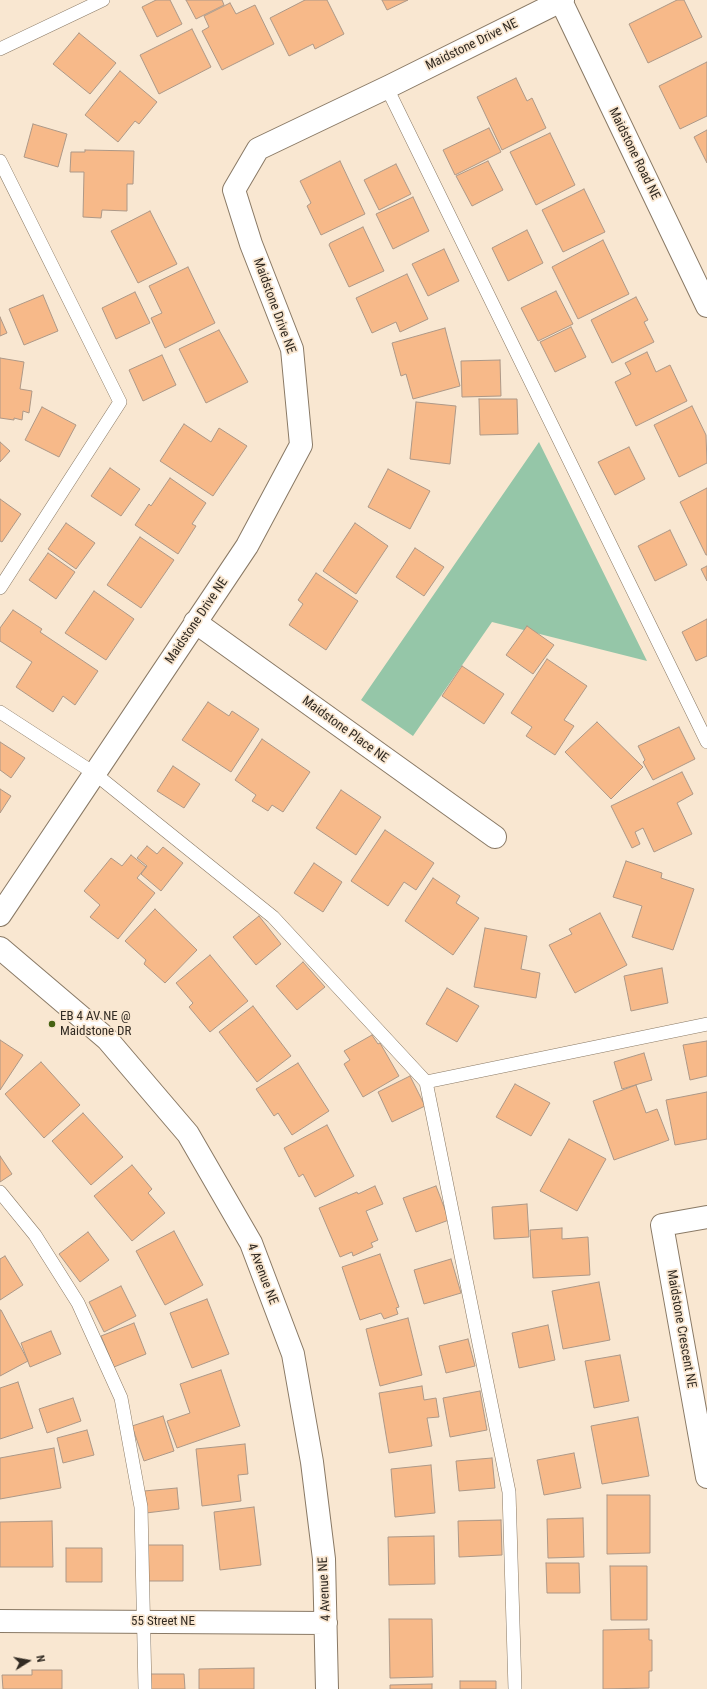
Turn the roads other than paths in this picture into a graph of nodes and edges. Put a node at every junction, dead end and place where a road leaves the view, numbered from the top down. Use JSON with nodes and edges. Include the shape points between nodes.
{"nodes":[{"id":1,"x":103,"y":0,"type":"edge"},
{"id":2,"x":562,"y":1,"type":"edge"},
{"id":3,"x":0,"y":49,"type":"edge"},
{"id":4,"x":387,"y":88,"type":"junction"},
{"id":5,"x":0,"y":161,"type":"edge"},
{"id":6,"x":707,"y":306,"type":"edge"},
{"id":7,"x":0,"y":588,"type":"edge"},
{"id":8,"x":196,"y":622,"type":"junction"},
{"id":9,"x":0,"y":712,"type":"edge"},
{"id":10,"x":707,"y":742,"type":"edge"},
{"id":11,"x":94,"y":773,"type":"junction"},
{"id":12,"x":495,"y":837,"type":"dead end"},
{"id":13,"x":0,"y":915,"type":"edge"},
{"id":14,"x":0,"y":948,"type":"edge"},
{"id":15,"x":707,"y":1024,"type":"edge"},
{"id":16,"x":426,"y":1082,"type":"junction"},
{"id":17,"x":0,"y":1192,"type":"edge"},
{"id":18,"x":707,"y":1217,"type":"edge"},
{"id":19,"x":707,"y":1477,"type":"edge"},
{"id":20,"x":0,"y":1621,"type":"edge"},
{"id":21,"x":145,"y":1622,"type":"junction"},
{"id":22,"x":326,"y":1623,"type":"junction"},
{"id":23,"x":145,"y":1689,"type":"edge"},
{"id":24,"x":327,"y":1689,"type":"edge"},
{"id":25,"x":515,"y":1689,"type":"edge"}],
"edges":[{"from":1,"to":3,"type":"lane"},
{"from":2,"to":4,"type":"street","name":"Maidstone Drive NE"},
{"from":2,"to":6,"type":"street","name":"Maidstone Road NE"},
{"from":4,"to":8,"type":"street","name":"Maidstone Drive NE","via":[[258,149],[234,190],[251,244],[292,349],[301,445],[247,546]]},
{"from":4,"to":10,"type":"lane"},
{"from":5,"to":7,"type":"lane","via":[[120,402]]},
{"from":8,"to":11,"type":"street","name":"Maidstone Drive NE"},
{"from":8,"to":12,"type":"street","name":"Maidstone Place NE"},
{"from":9,"to":11,"type":"lane"},
{"from":11,"to":13,"type":"street","name":"Maidstone Drive NE"},
{"from":11,"to":16,"type":"lane","via":[[273,917]]},
{"from":14,"to":22,"type":"street","name":"4 Avenue NE","via":[[107,1039],[188,1134],[251,1243],[292,1354],[312,1462],[324,1559]]},
{"from":15,"to":16,"type":"lane"},
{"from":16,"to":25,"type":"lane","via":[[509,1492]]},
{"from":17,"to":21,"type":"lane","via":[[35,1235],[78,1303],[121,1398],[141,1508]]},
{"from":18,"to":19,"type":"street","name":"Maidstone Crescent NE","via":[[662,1225]]},
{"from":20,"to":21,"type":"street","name":"55 Street NE"},
{"from":21,"to":22,"type":"street","name":"55 Street NE"},
{"from":21,"to":23,"type":"lane"},
{"from":22,"to":24,"type":"street","name":"4 Avenue NE"}]}
